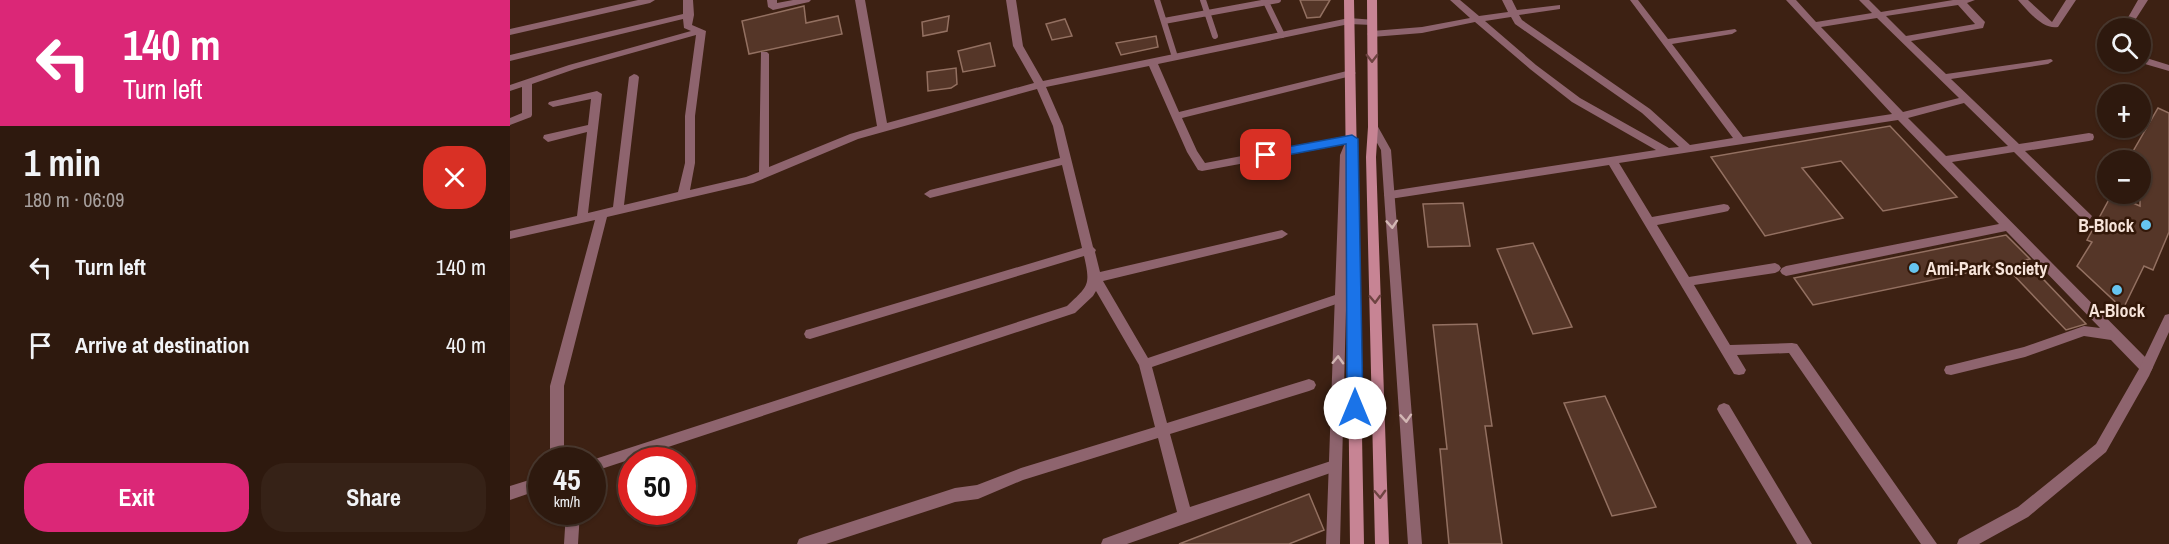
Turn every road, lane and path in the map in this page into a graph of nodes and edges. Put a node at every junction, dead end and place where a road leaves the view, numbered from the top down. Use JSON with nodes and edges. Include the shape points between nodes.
{"nodes":[{"id":1,"x":650,"y":0,"type":"edge"},
{"id":2,"x":688,"y":0,"type":"edge"},
{"id":3,"x":772,"y":0,"type":"edge"},
{"id":4,"x":806,"y":0,"type":"edge"},
{"id":5,"x":860,"y":0,"type":"edge"},
{"id":6,"x":1011,"y":0,"type":"edge"},
{"id":7,"x":1158,"y":0,"type":"edge"},
{"id":8,"x":1203,"y":0,"type":"edge"},
{"id":9,"x":1278,"y":0,"type":"edge"},
{"id":10,"x":1349,"y":0,"type":"edge"},
{"id":11,"x":1372,"y":0,"type":"edge"},
{"id":12,"x":1455,"y":0,"type":"edge"},
{"id":13,"x":1507,"y":0,"type":"edge"},
{"id":14,"x":1791,"y":0,"type":"edge"},
{"id":15,"x":1864,"y":0,"type":"edge"},
{"id":16,"x":2023,"y":0,"type":"edge"},
{"id":17,"x":2071,"y":0,"type":"edge"},
{"id":18,"x":2143,"y":0,"type":"edge"},
{"id":19,"x":1266,"y":1,"type":"edge"},
{"id":20,"x":1634,"y":1,"type":"edge"},
{"id":21,"x":1966,"y":2,"type":"edge"},
{"id":22,"x":1926,"y":3,"type":"edge"},
{"id":23,"x":1557,"y":7,"type":"dead end"},
{"id":24,"x":1207,"y":13,"type":"junction"},
{"id":25,"x":689,"y":15,"type":"junction"},
{"id":26,"x":1515,"y":15,"type":"junction"},
{"id":27,"x":1881,"y":16,"type":"junction"},
{"id":28,"x":2132,"y":18,"type":"edge"},
{"id":29,"x":1477,"y":19,"type":"junction"},
{"id":30,"x":1164,"y":21,"type":"junction"},
{"id":31,"x":1349,"y":21,"type":"junction"},
{"id":32,"x":1372,"y":22,"type":"junction"},
{"id":33,"x":1815,"y":26,"type":"junction"},
{"id":34,"x":701,"y":31,"type":"junction"},
{"id":35,"x":1732,"y":31,"type":"dead end"},
{"id":36,"x":510,"y":32,"type":"edge"},
{"id":37,"x":1372,"y":34,"type":"junction"},
{"id":38,"x":1282,"y":35,"type":"junction"},
{"id":39,"x":1215,"y":36,"type":"dead end"},
{"id":40,"x":1905,"y":39,"type":"junction"},
{"id":41,"x":1665,"y":42,"type":"junction"},
{"id":42,"x":764,"y":54,"type":"dead end"},
{"id":43,"x":1175,"y":57,"type":"junction"},
{"id":44,"x":510,"y":58,"type":"edge"},
{"id":45,"x":2048,"y":61,"type":"dead end"},
{"id":46,"x":1152,"y":62,"type":"junction"},
{"id":47,"x":2151,"y":62,"type":"edge"},
{"id":48,"x":2169,"y":68,"type":"edge"},
{"id":49,"x":1351,"y":73,"type":"junction"},
{"id":50,"x":1944,"y":76,"type":"junction"},
{"id":51,"x":634,"y":77,"type":"dead end"},
{"id":52,"x":527,"y":83,"type":"junction"},
{"id":53,"x":1040,"y":86,"type":"junction"},
{"id":54,"x":510,"y":88,"type":"edge"},
{"id":55,"x":1966,"y":99,"type":"junction"},
{"id":56,"x":553,"y":104,"type":"dead end"},
{"id":57,"x":1176,"y":116,"type":"junction"},
{"id":58,"x":1901,"y":116,"type":"junction"},
{"id":59,"x":510,"y":122,"type":"edge"},
{"id":60,"x":594,"y":127,"type":"junction"},
{"id":61,"x":1373,"y":127,"type":"junction"},
{"id":62,"x":883,"y":128,"type":"junction"},
{"id":63,"x":2089,"y":137,"type":"dead end"},
{"id":64,"x":548,"y":138,"type":"dead end"},
{"id":65,"x":1352,"y":139,"type":"junction"},
{"id":66,"x":1741,"y":141,"type":"junction"},
{"id":67,"x":2017,"y":147,"type":"junction"},
{"id":68,"x":1688,"y":149,"type":"junction"},
{"id":69,"x":1668,"y":152,"type":"junction"},
{"id":70,"x":1067,"y":160,"type":"junction"},
{"id":71,"x":1944,"y":160,"type":"junction"},
{"id":72,"x":1612,"y":161,"type":"junction"},
{"id":73,"x":764,"y":173,"type":"junction"},
{"id":74,"x":930,"y":194,"type":"dead end"},
{"id":75,"x":683,"y":195,"type":"junction"},
{"id":76,"x":1390,"y":195,"type":"junction"},
{"id":77,"x":1724,"y":208,"type":"dead end"},
{"id":78,"x":618,"y":210,"type":"junction"},
{"id":79,"x":602,"y":213,"type":"junction"},
{"id":80,"x":2086,"y":216,"type":"dead end"},
{"id":81,"x":582,"y":218,"type":"junction"},
{"id":82,"x":1649,"y":222,"type":"junction"},
{"id":83,"x":2008,"y":226,"type":"junction"},
{"id":84,"x":1282,"y":234,"type":"dead end"},
{"id":85,"x":510,"y":235,"type":"edge"},
{"id":86,"x":1090,"y":250,"type":"junction"},
{"id":87,"x":1095,"y":278,"type":"junction"},
{"id":88,"x":1685,"y":282,"type":"junction"},
{"id":89,"x":1341,"y":298,"type":"junction"},
{"id":90,"x":2169,"y":319,"type":"edge"},
{"id":91,"x":810,"y":334,"type":"dead end"},
{"id":92,"x":2115,"y":334,"type":"junction"},
{"id":93,"x":1727,"y":350,"type":"junction"},
{"id":94,"x":1144,"y":364,"type":"junction"},
{"id":95,"x":2146,"y":367,"type":"junction"},
{"id":96,"x":1951,"y":369,"type":"dead end"},
{"id":97,"x":1739,"y":370,"type":"dead end"},
{"id":98,"x":1309,"y":385,"type":"dead end"},
{"id":99,"x":1724,"y":409,"type":"dead end"},
{"id":100,"x":1162,"y":430,"type":"junction"},
{"id":101,"x":557,"y":447,"type":"edge"},
{"id":102,"x":606,"y":461,"type":"edge"},
{"id":103,"x":1334,"y":466,"type":"junction"},
{"id":104,"x":528,"y":487,"type":"edge"},
{"id":105,"x":510,"y":493,"type":"edge"},
{"id":106,"x":1185,"y":516,"type":"junction"},
{"id":107,"x":572,"y":525,"type":"edge"},
{"id":108,"x":571,"y":544,"type":"edge"},
{"id":109,"x":804,"y":544,"type":"edge"},
{"id":110,"x":1108,"y":544,"type":"edge"},
{"id":111,"x":1333,"y":544,"type":"edge"},
{"id":112,"x":1357,"y":544,"type":"edge"},
{"id":113,"x":1382,"y":544,"type":"edge"},
{"id":114,"x":1415,"y":544,"type":"edge"},
{"id":115,"x":1805,"y":544,"type":"edge"},
{"id":116,"x":1930,"y":544,"type":"edge"},
{"id":117,"x":1964,"y":544,"type":"edge"}],
"edges":[{"from":1,"to":36,"type":"street"},
{"from":2,"to":25,"type":"street"},
{"from":3,"to":4,"type":"street","via":[[773,7]]},
{"from":5,"to":62,"type":"street"},
{"from":6,"to":53,"type":"street","via":[[1018,46]]},
{"from":7,"to":30,"type":"lane"},
{"from":8,"to":24,"type":"lane"},
{"from":9,"to":19,"type":"lane"},
{"from":10,"to":31,"type":"main road"},
{"from":11,"to":32,"type":"main road"},
{"from":12,"to":29,"type":"street"},
{"from":13,"to":26,"type":"street"},
{"from":14,"to":33,"type":"street"},
{"from":15,"to":27,"type":"street"},
{"from":16,"to":17,"type":"street","via":[[2050,25],[2055,25]]},
{"from":18,"to":28,"type":"street"},
{"from":19,"to":24,"type":"lane"},
{"from":19,"to":38,"type":"lane"},
{"from":20,"to":41,"type":"street"},
{"from":21,"to":22,"type":"street"},
{"from":21,"to":40,"type":"street","via":[[1963,6],[1980,26]]},
{"from":22,"to":27,"type":"street"},
{"from":23,"to":26,"type":"street"},
{"from":24,"to":30,"type":"lane"},
{"from":24,"to":39,"type":"lane"},
{"from":25,"to":34,"type":"street","via":[[687,26]]},
{"from":25,"to":44,"type":"street"},
{"from":26,"to":29,"type":"street"},
{"from":26,"to":68,"type":"street","via":[[1518,22],[1646,111]]},
{"from":27,"to":33,"type":"street"},
{"from":27,"to":40,"type":"street"},
{"from":29,"to":37,"type":"street","via":[[1422,30]]},
{"from":29,"to":69,"type":"street","via":[[1576,100]]},
{"from":30,"to":43,"type":"lane"},
{"from":31,"to":32,"type":"street"},
{"from":31,"to":38,"type":"street"},
{"from":31,"to":49,"type":"main road"},
{"from":32,"to":37,"type":"main road"},
{"from":33,"to":58,"type":"street"},
{"from":34,"to":52,"type":"street"},
{"from":34,"to":75,"type":"street","via":[[690,116],[690,163]]},
{"from":35,"to":41,"type":"street"},
{"from":37,"to":61,"type":"main road","one_way":true},
{"from":38,"to":43,"type":"street"},
{"from":40,"to":50,"type":"street"},
{"from":41,"to":66,"type":"street"},
{"from":42,"to":73,"type":"street"},
{"from":43,"to":46,"type":"street"},
{"from":45,"to":50,"type":"street"},
{"from":46,"to":53,"type":"street"},
{"from":46,"to":57,"type":"street"},
{"from":47,"to":48,"type":"street"},
{"from":49,"to":57,"type":"street"},
{"from":49,"to":65,"type":"main road"},
{"from":50,"to":55,"type":"street"},
{"from":51,"to":78,"type":"street"},
{"from":52,"to":54,"type":"street"},
{"from":52,"to":59,"type":"street","via":[[527,116]]},
{"from":53,"to":62,"type":"street"},
{"from":53,"to":70,"type":"street","via":[[1058,126]]},
{"from":55,"to":58,"type":"street"},
{"from":55,"to":67,"type":"street"},
{"from":56,"to":60,"type":"street","via":[[597,94]]},
{"from":57,"to":65,"type":"street","via":[[1202,167]]},
{"from":58,"to":66,"type":"street"},
{"from":58,"to":71,"type":"street"},
{"from":60,"to":64,"type":"street"},
{"from":60,"to":81,"type":"street"},
{"from":61,"to":76,"type":"street","via":[[1386,150]]},
{"from":61,"to":113,"type":"main road","one_way":true},
{"from":62,"to":73,"type":"street"},
{"from":63,"to":67,"type":"street"},
{"from":65,"to":89,"type":"street","via":[[1345,155]]},
{"from":65,"to":112,"type":"main road"},
{"from":66,"to":68,"type":"street"},
{"from":67,"to":71,"type":"street"},
{"from":67,"to":80,"type":"street"},
{"from":68,"to":69,"type":"street"},
{"from":69,"to":72,"type":"street"},
{"from":70,"to":74,"type":"street"},
{"from":70,"to":86,"type":"street"},
{"from":71,"to":83,"type":"street"},
{"from":72,"to":76,"type":"street"},
{"from":72,"to":82,"type":"street"},
{"from":73,"to":75,"type":"street"},
{"from":75,"to":78,"type":"street"},
{"from":76,"to":114,"type":"street","one_way":true},
{"from":77,"to":82,"type":"street"},
{"from":78,"to":79,"type":"street"},
{"from":79,"to":81,"type":"street"},
{"from":79,"to":101,"type":"street","via":[[557,386]]},
{"from":81,"to":85,"type":"street"},
{"from":82,"to":88,"type":"street"},
{"from":83,"to":88,"type":"street","via":[[1781,269]]},
{"from":83,"to":92,"type":"street"},
{"from":84,"to":87,"type":"street"},
{"from":86,"to":87,"type":"street"},
{"from":86,"to":91,"type":"street"},
{"from":87,"to":94,"type":"street"},
{"from":87,"to":102,"type":"street","via":[[1089,293],[1071,310]]},
{"from":88,"to":93,"type":"street"},
{"from":89,"to":94,"type":"street"},
{"from":103,"to":89,"type":"street","one_way":true},
{"from":90,"to":95,"type":"street"},
{"from":92,"to":95,"type":"street"},
{"from":92,"to":96,"type":"street","via":[[2084,331],[2025,352]]},
{"from":93,"to":97,"type":"street"},
{"from":93,"to":116,"type":"street","via":[[1792,348]]},
{"from":94,"to":100,"type":"street"},
{"from":95,"to":117,"type":"street","via":[[2101,447],[2023,512]]},
{"from":98,"to":100,"type":"street"},
{"from":99,"to":115,"type":"street"},
{"from":100,"to":106,"type":"street"},
{"from":100,"to":109,"type":"street","via":[[1021,474],[978,492],[955,495]]},
{"from":103,"to":106,"type":"street"},
{"from":103,"to":111,"type":"street"},
{"from":104,"to":105,"type":"street"},
{"from":106,"to":110,"type":"street"},
{"from":107,"to":108,"type":"street"}]}
